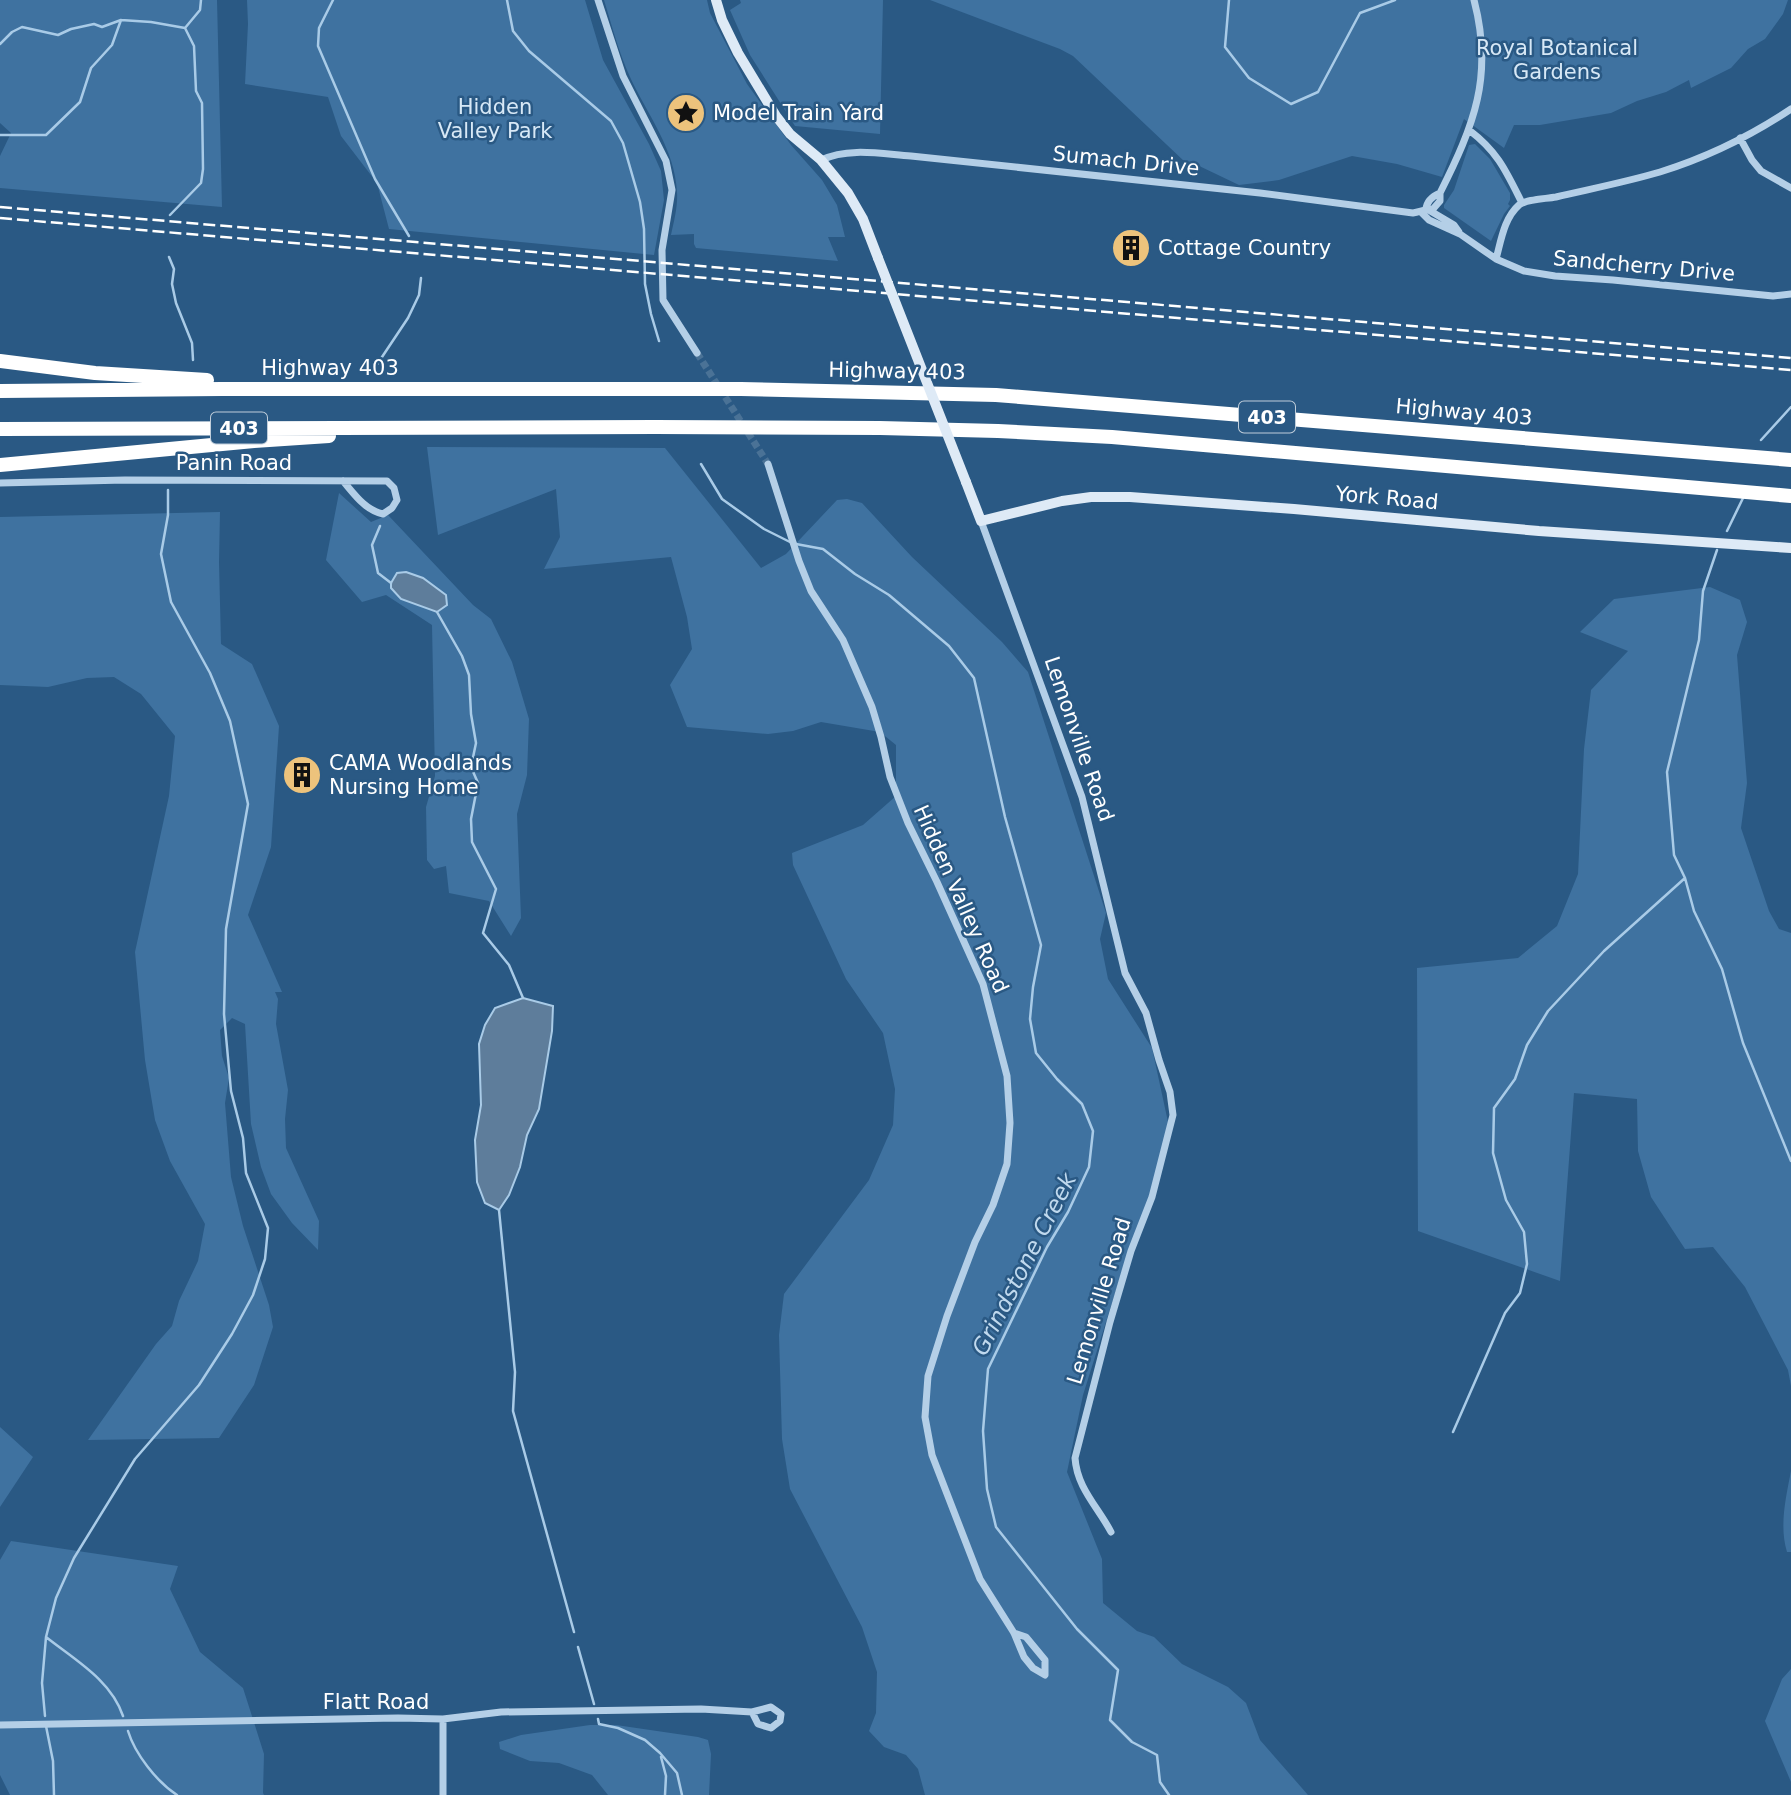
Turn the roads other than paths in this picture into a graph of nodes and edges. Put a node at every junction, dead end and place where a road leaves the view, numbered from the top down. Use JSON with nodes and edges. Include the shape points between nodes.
{"nodes":[{"id":1,"x":598,"y":0,"type":"edge"},
{"id":2,"x":716,"y":0,"type":"edge"},
{"id":3,"x":1474,"y":0,"type":"edge"},
{"id":4,"x":1791,"y":109,"type":"edge"},
{"id":5,"x":1469,"y":130,"type":"junction"},
{"id":6,"x":1740,"y":138,"type":"junction"},
{"id":7,"x":821,"y":160,"type":"junction"},
{"id":8,"x":1791,"y":188,"type":"edge"},
{"id":9,"x":1522,"y":203,"type":"junction"},
{"id":10,"x":1423,"y":210,"type":"junction"},
{"id":11,"x":1496,"y":259,"type":"junction"},
{"id":12,"x":1791,"y":294,"type":"edge"},
{"id":13,"x":697,"y":353,"type":"tunnel mouth"},
{"id":14,"x":0,"y":361,"type":"edge"},
{"id":15,"x":330,"y":389,"type":"junction"},
{"id":16,"x":0,"y":391,"type":"edge"},
{"id":17,"x":478,"y":426,"type":"junction"},
{"id":18,"x":0,"y":429,"type":"edge"},
{"id":19,"x":1791,"y":460,"type":"edge"},
{"id":20,"x":768,"y":464,"type":"tunnel mouth"},
{"id":21,"x":0,"y":465,"type":"edge"},
{"id":22,"x":343,"y":481,"type":"junction"},
{"id":23,"x":0,"y":482,"type":"edge"},
{"id":24,"x":1791,"y":496,"type":"edge"},
{"id":25,"x":981,"y":521,"type":"junction"},
{"id":26,"x":1791,"y":548,"type":"edge"},
{"id":27,"x":1111,"y":1532,"type":"dead end"},
{"id":28,"x":1014,"y":1633,"type":"junction"},
{"id":29,"x":752,"y":1712,"type":"dead end"},
{"id":30,"x":443,"y":1719,"type":"junction"},
{"id":31,"x":0,"y":1725,"type":"edge"},
{"id":32,"x":443,"y":1795,"type":"edge"}],
"edges":[{"from":1,"to":13,"type":"street","via":[[624,76],[666,161],[672,190],[662,250],[663,300]]},
{"from":2,"to":7,"type":"street","name":"Lemonville Road","via":[[738,53],[776,116]]},
{"from":3,"to":5,"type":"street","via":[[1483,70]]},
{"from":4,"to":6,"type":"street"},
{"from":5,"to":9,"type":"street","via":[[1491,148]]},
{"from":5,"to":10,"type":"street","via":[[1440,201],[1433,209]]},
{"from":6,"to":8,"type":"street","via":[[1761,172]]},
{"from":6,"to":9,"type":"street","via":[[1661,172]]},
{"from":7,"to":10,"type":"street","name":"Sumach Drive","via":[[859,152],[911,156],[1413,213]]},
{"from":7,"to":25,"type":"street","name":"Lemonville Road","bridge":true,"via":[[863,219]]},
{"from":9,"to":11,"type":"street","via":[[1504,230]]},
{"from":10,"to":11,"type":"street","name":"Sandcherry Drive","via":[[1454,225]]},
{"from":11,"to":12,"type":"street","name":"Sandcherry Drive","via":[[1524,271],[1555,276]]},
{"from":14,"to":15,"type":"highway","via":[[95,373]]},
{"from":15,"to":16,"type":"highway","name":"Highway 403","number":"403"},
{"from":15,"to":19,"type":"highway","name":"Highway 403","number":"403","via":[[741,389],[996,395]]},
{"from":17,"to":18,"type":"highway","number":"403"},
{"from":17,"to":21,"type":"highway"},
{"from":17,"to":24,"type":"highway","number":"403","via":[[998,431]]},
{"from":20,"to":28,"type":"street","name":"Hidden Valley Road","via":[[811,592],[843,640],[872,707],[890,777],[908,823],[983,985],[1007,1076],[1007,1164],[947,1316],[928,1376],[925,1418],[932,1455],[980,1579]]},
{"from":22,"to":22,"type":"street","name":"Panin Road","via":[[373,512],[383,514],[397,500],[387,481]]},
{"from":22,"to":23,"type":"street","name":"Panin Road"},
{"from":25,"to":26,"type":"street","name":"York Road","via":[[1062,501],[1130,497]]},
{"from":25,"to":27,"type":"street","name":"Lemonville Road","via":[[1082,797],[1125,973],[1146,1013],[1170,1093],[1172,1115],[1152,1197],[1110,1322],[1075,1458],[1086,1494]]},
{"from":28,"to":28,"type":"street","name":"Hidden Valley Road","via":[[1024,1657],[1045,1675],[1045,1660],[1026,1637]]},
{"from":29,"to":30,"type":"street","name":"Flatt Road","via":[[500,1712]]},
{"from":30,"to":31,"type":"street","name":"Flatt Road"},
{"from":30,"to":32,"type":"street"}]}
